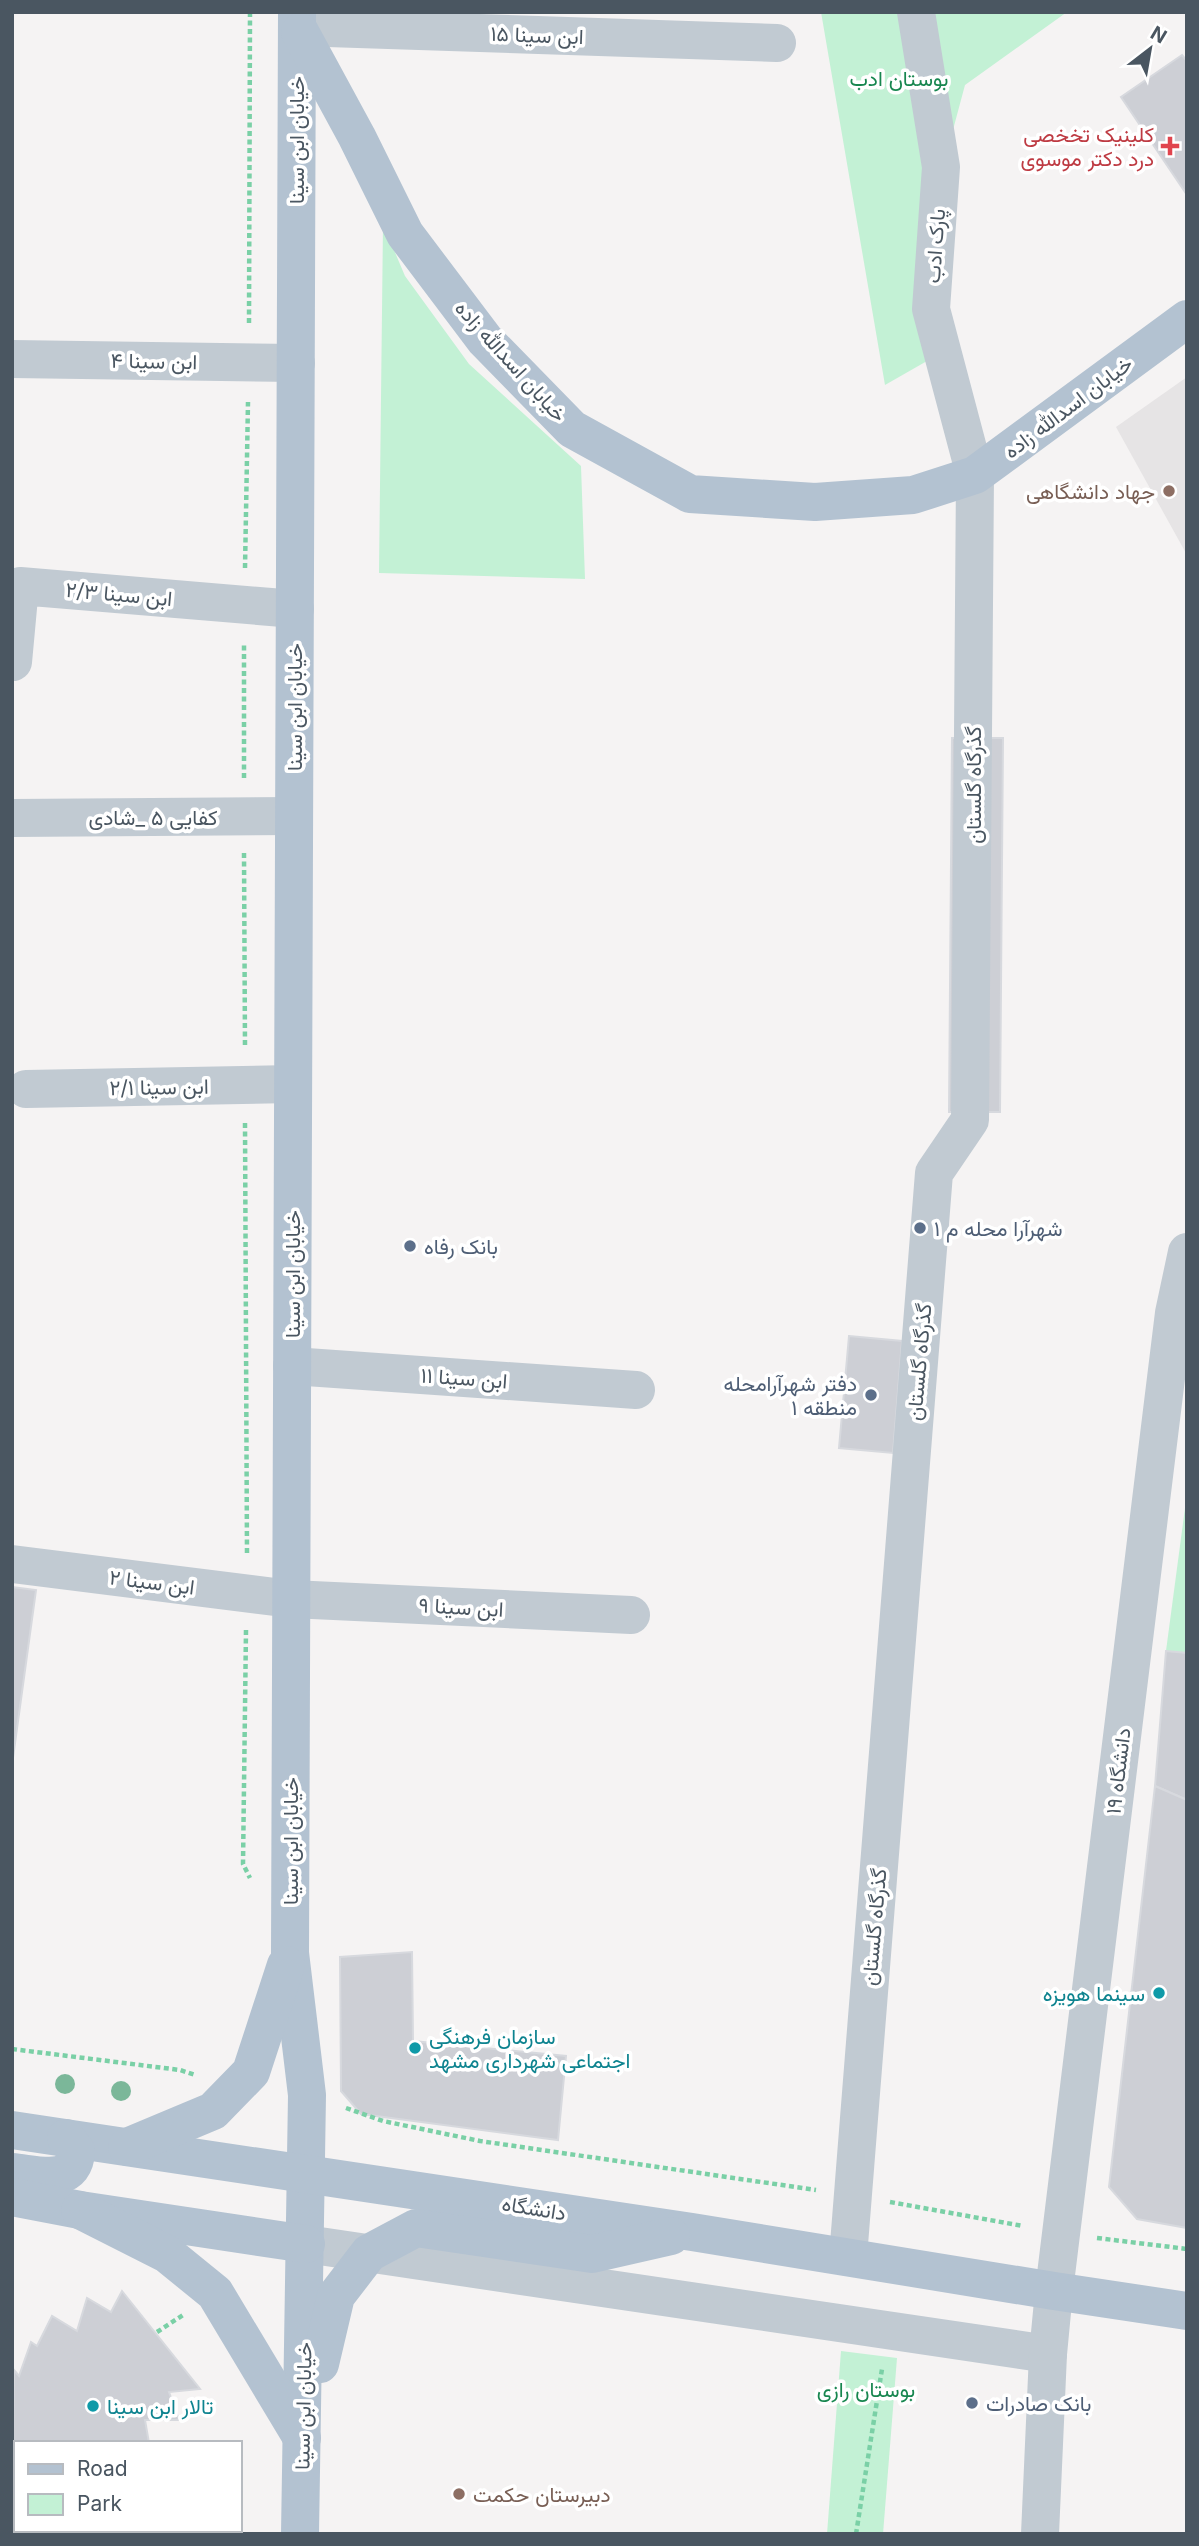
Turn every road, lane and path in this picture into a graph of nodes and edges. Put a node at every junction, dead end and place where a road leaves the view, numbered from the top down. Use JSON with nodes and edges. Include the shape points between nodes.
{"nodes":[{"id":1,"x":250,"y":12,"type":"edge"},
{"id":2,"x":916,"y":12,"type":"edge"},
{"id":3,"x":297,"y":20,"type":"edge"},
{"id":4,"x":777,"y":43,"type":"dead end"},
{"id":5,"x":1187,"y":319,"type":"edge"},
{"id":6,"x":12,"y":359,"type":"edge"},
{"id":7,"x":249,"y":362,"type":"junction"},
{"id":8,"x":296,"y":363,"type":"junction"},
{"id":9,"x":975,"y":475,"type":"junction"},
{"id":10,"x":244,"y":605,"type":"junction"},
{"id":11,"x":295,"y":609,"type":"junction"},
{"id":12,"x":13,"y":662,"type":"edge"},
{"id":13,"x":244,"y":816,"type":"junction"},
{"id":14,"x":294,"y":816,"type":"junction"},
{"id":15,"x":12,"y":818,"type":"edge"},
{"id":16,"x":293,"y":1084,"type":"junction"},
{"id":17,"x":245,"y":1085,"type":"junction"},
{"id":18,"x":26,"y":1089,"type":"dead end"},
{"id":19,"x":1187,"y":1252,"type":"edge"},
{"id":20,"x":292,"y":1366,"type":"junction"},
{"id":21,"x":636,"y":1390,"type":"dead end"},
{"id":22,"x":12,"y":1564,"type":"edge"},
{"id":23,"x":247,"y":1594,"type":"junction"},
{"id":24,"x":291,"y":1599,"type":"junction"},
{"id":25,"x":631,"y":1615,"type":"dead end"},
{"id":26,"x":254,"y":1886,"type":"dead end"},
{"id":27,"x":290,"y":1953,"type":"junction"},
{"id":28,"x":12,"y":2049,"type":"edge"},
{"id":29,"x":236,"y":2088,"type":"junction"},
{"id":30,"x":307,"y":2095,"type":"junction"},
{"id":31,"x":12,"y":2130,"type":"edge"},
{"id":32,"x":66,"y":2138,"type":"junction"},
{"id":33,"x":127,"y":2147,"type":"junction"},
{"id":34,"x":12,"y":2172,"type":"edge"},
{"id":35,"x":305,"y":2174,"type":"junction"},
{"id":36,"x":853,"y":2195,"type":"junction"},
{"id":37,"x":12,"y":2197,"type":"edge"},
{"id":38,"x":80,"y":2210,"type":"junction"},
{"id":39,"x":692,"y":2232,"type":"junction"},
{"id":40,"x":1061,"y":2233,"type":"junction"},
{"id":41,"x":306,"y":2244,"type":"junction"},
{"id":42,"x":1187,"y":2249,"type":"edge"},
{"id":43,"x":369,"y":2253,"type":"junction"},
{"id":44,"x":848,"y":2257,"type":"junction"},
{"id":45,"x":1054,"y":2291,"type":"junction"},
{"id":46,"x":1187,"y":2311,"type":"edge"},
{"id":47,"x":888,"y":2331,"type":"junction"},
{"id":48,"x":1048,"y":2354,"type":"junction"},
{"id":49,"x":302,"y":2438,"type":"junction"},
{"id":50,"x":300,"y":2534,"type":"edge"},
{"id":51,"x":856,"y":2534,"type":"edge"},
{"id":52,"x":1040,"y":2534,"type":"edge"}],
"edges":[{"from":1,"to":7,"type":"path"},
{"from":2,"to":9,"type":"street","name":"پارک ادب","via":[[941,167],[931,309]]},
{"from":3,"to":4,"type":"street","name":"ابن سینا ۱۵"},
{"from":3,"to":8,"type":"main road","name":"خیابان ابن سینا"},
{"from":3,"to":9,"type":"main road","name":"خیابان اسدالله زاده","via":[[405,234],[485,340],[572,429],[690,494],[827,501],[913,495]]},
{"from":5,"to":9,"type":"main road","name":"خیابان اسدالله زاده"},
{"from":6,"to":7,"type":"street","name":"ابن سینا ۴"},
{"from":7,"to":8,"type":"street","name":"ابن سینا ۴"},
{"from":7,"to":10,"type":"path"},
{"from":8,"to":11,"type":"main road","name":"خیابان ابن سینا"},
{"from":9,"to":36,"type":"street","name":"گذرگاه گلستان","via":[[970,1119],[934,1172]]},
{"from":10,"to":11,"type":"street","name":"ابن سینا ۲/۳"},
{"from":10,"to":12,"type":"street","name":"ابن سینا ۲/۳","via":[[20,586]]},
{"from":10,"to":13,"type":"path"},
{"from":11,"to":14,"type":"main road","name":"خیابان ابن سینا"},
{"from":13,"to":14,"type":"street","name":"کفایی ۵ _شادی"},
{"from":13,"to":15,"type":"street","name":"کفایی ۵ _شادی"},
{"from":13,"to":17,"type":"path"},
{"from":14,"to":16,"type":"main road","name":"خیابان ابن سینا"},
{"from":16,"to":17,"type":"street","name":"ابن سینا ۲/۱"},
{"from":16,"to":20,"type":"main road","name":"خیابان ابن سینا"},
{"from":17,"to":18,"type":"street","name":"ابن سینا ۲/۱"},
{"from":17,"to":23,"type":"path"},
{"from":19,"to":40,"type":"street","name":"دانشگاه ۱۹","via":[[1174,1313]]},
{"from":20,"to":21,"type":"street","name":"ابن سینا ۱۱"},
{"from":20,"to":24,"type":"main road","name":"خیابان ابن سینا"},
{"from":22,"to":23,"type":"street","name":"ابن سینا ۲"},
{"from":23,"to":24,"type":"street","name":"ابن سینا ۲"},
{"from":23,"to":26,"type":"path","via":[[243,1864]]},
{"from":24,"to":25,"type":"street","name":"ابن سینا ۹"},
{"from":24,"to":27,"type":"main road","name":"خیابان ابن سینا"},
{"from":27,"to":29,"type":"main road","via":[[251,2072]]},
{"from":27,"to":30,"type":"main road","name":"خیابان ابن سینا"},
{"from":28,"to":29,"type":"path","via":[[180,2070]]},
{"from":29,"to":33,"type":"main road","via":[[213,2111]]},
{"from":30,"to":35,"type":"main road","name":"خیابان ابن سینا"},
{"from":30,"to":36,"type":"path","via":[[383,2121],[480,2141]]},
{"from":31,"to":32,"type":"main road","name":"دانشگاه"},
{"from":32,"to":33,"type":"main road","name":"دانشگاه"},
{"from":32,"to":34,"type":"main road","via":[[76,2151],[70,2171],[60,2176]]},
{"from":33,"to":35,"type":"main road","name":"دانشگاه"},
{"from":35,"to":39,"type":"main road","name":"دانشگاه"},
{"from":35,"to":41,"type":"main road","name":"خیابان ابن سینا"},
{"from":36,"to":40,"type":"path"},
{"from":36,"to":44,"type":"street","name":"گذرگاه گلستان"},
{"from":37,"to":38,"type":"main road"},
{"from":38,"to":41,"type":"main road"},
{"from":38,"to":49,"type":"main road","via":[[167,2254],[215,2293]]},
{"from":39,"to":43,"type":"main road","via":[[592,2254],[416,2228]]},
{"from":39,"to":44,"type":"main road","name":"دانشگاه"},
{"from":40,"to":42,"type":"path"},
{"from":40,"to":45,"type":"street","name":"دانشگاه ۱۹"},
{"from":41,"to":43,"type":"street"},
{"from":41,"to":49,"type":"main road","name":"خیابان ابن سینا"},
{"from":43,"to":47,"type":"street"},
{"from":43,"to":49,"type":"main road","via":[[336,2296]]},
{"from":44,"to":45,"type":"main road","name":"دانشگاه"},
{"from":45,"to":46,"type":"main road","name":"دانشگاه"},
{"from":45,"to":48,"type":"street","name":"دانشگاه ۱۹"},
{"from":47,"to":48,"type":"street"},
{"from":47,"to":51,"type":"path"},
{"from":48,"to":52,"type":"street","name":"دانشگاه ۱۹"},
{"from":49,"to":50,"type":"main road","name":"خیابان ابن سینا"}]}
